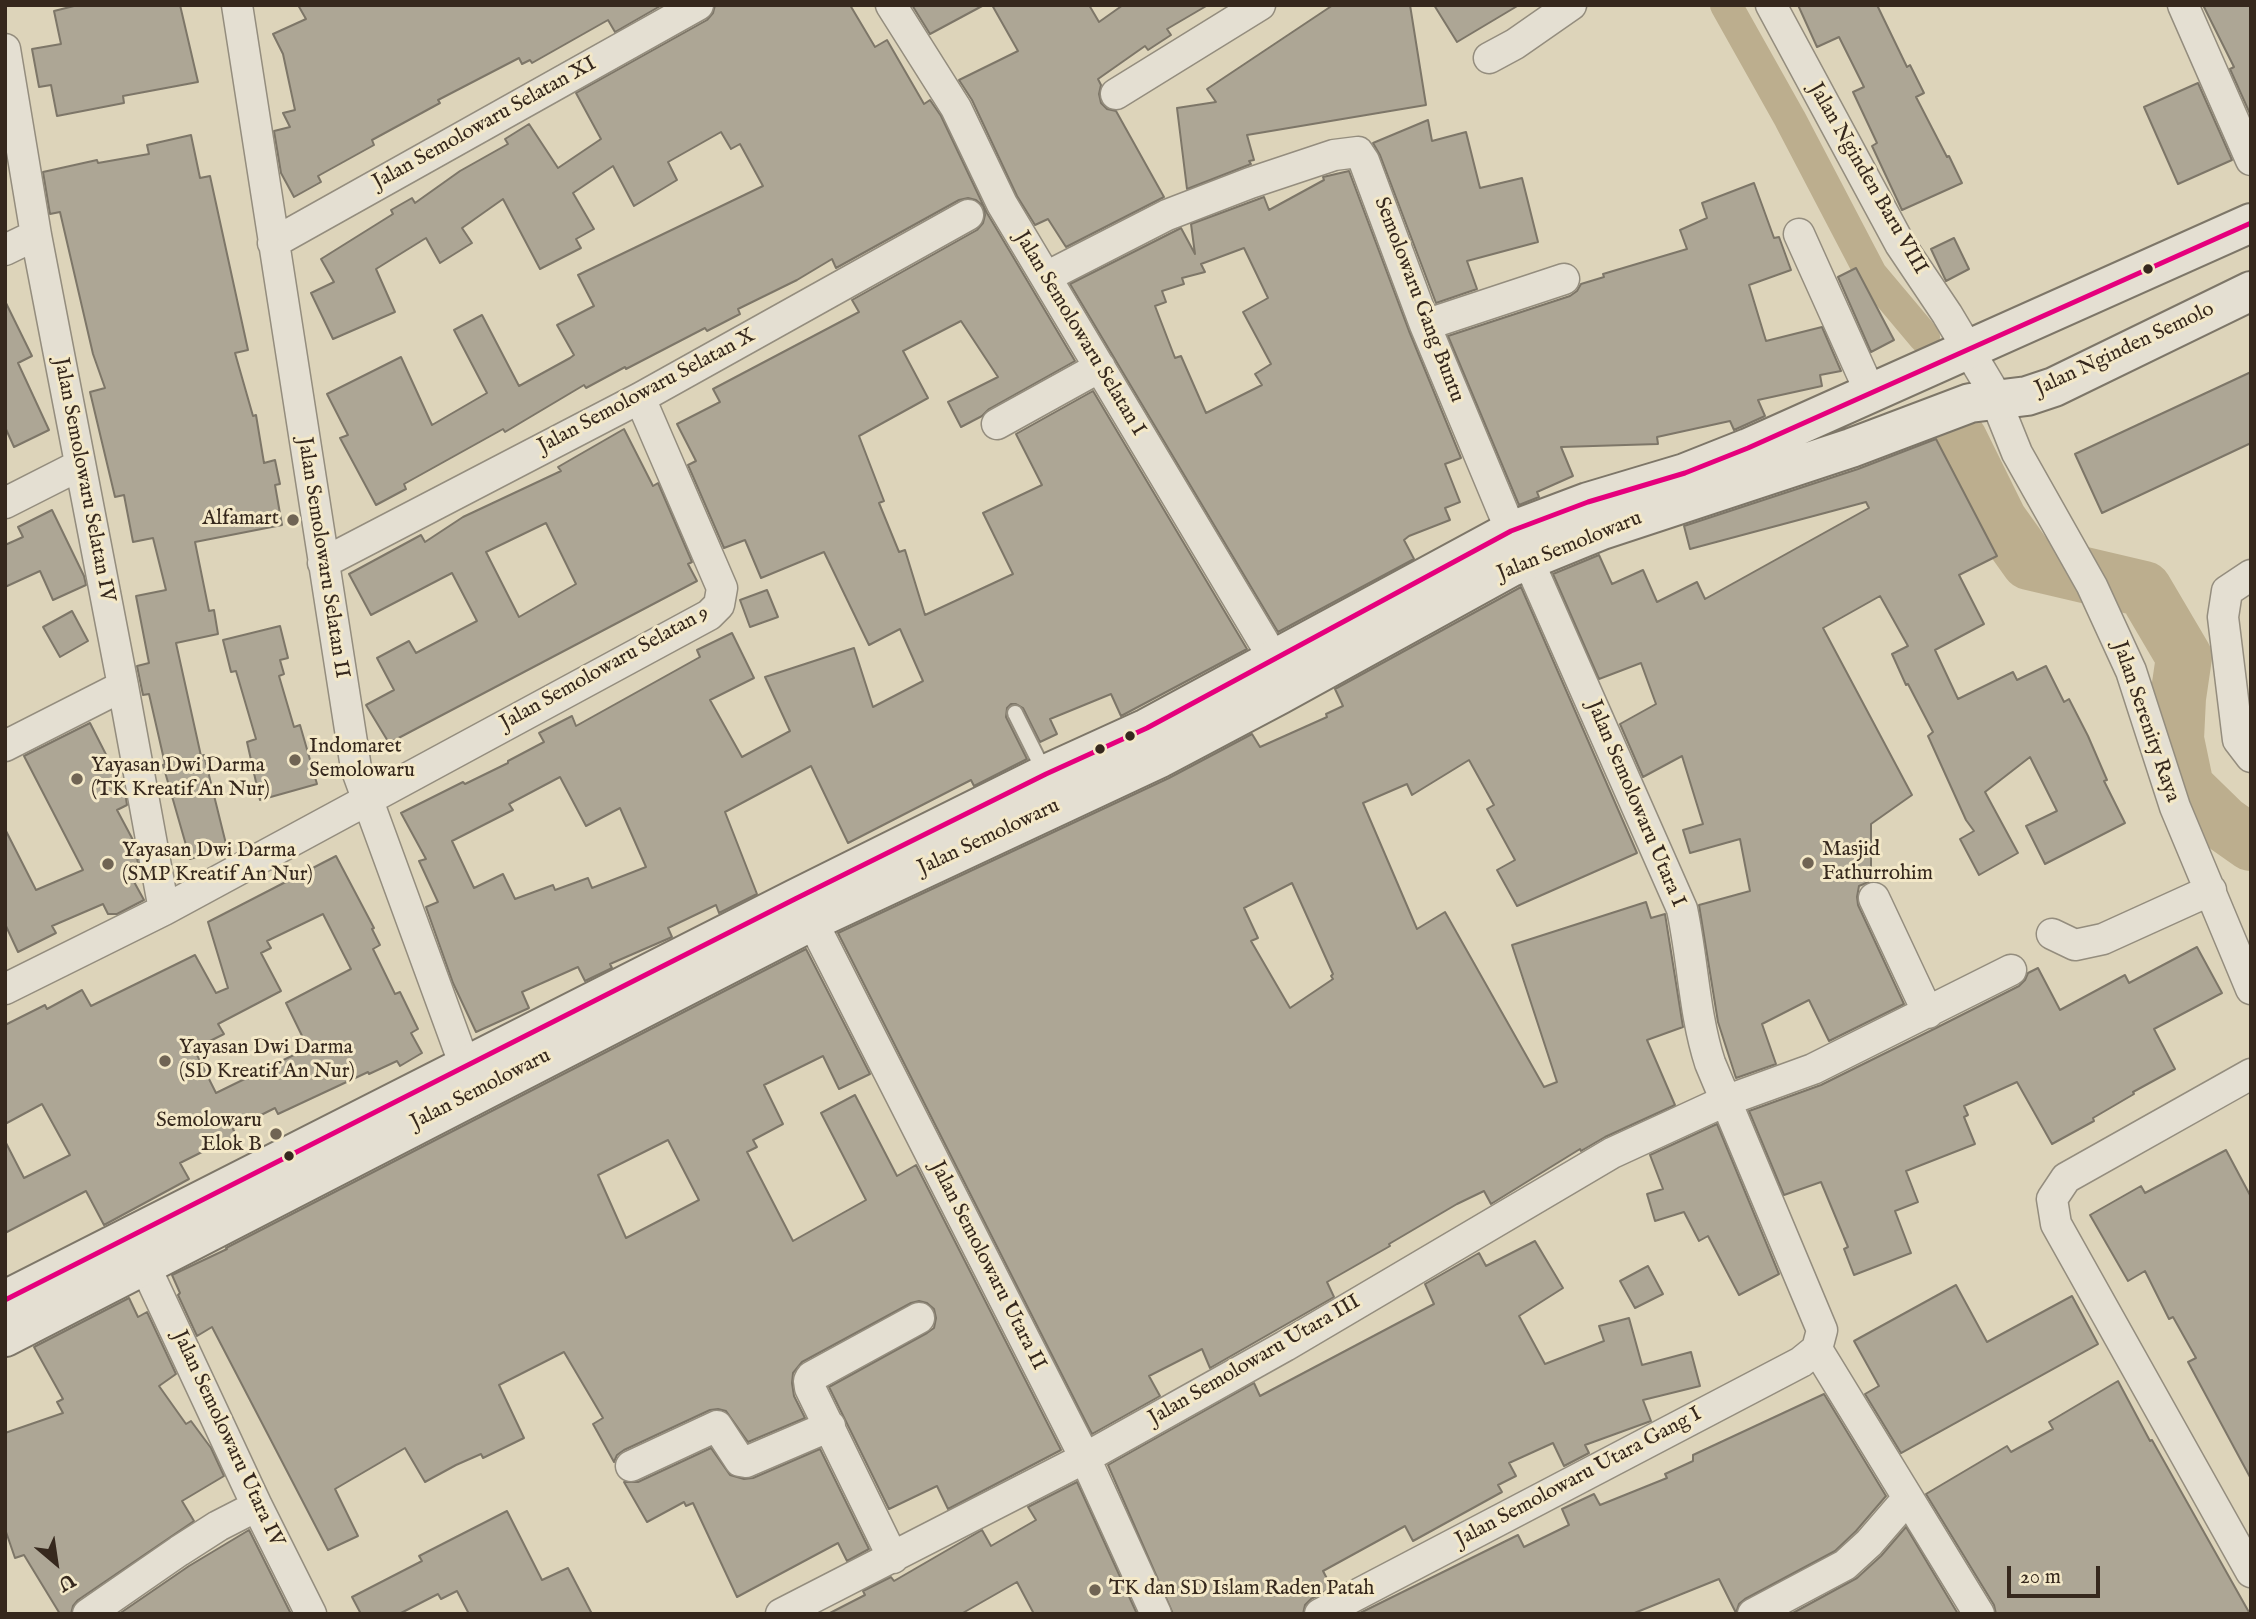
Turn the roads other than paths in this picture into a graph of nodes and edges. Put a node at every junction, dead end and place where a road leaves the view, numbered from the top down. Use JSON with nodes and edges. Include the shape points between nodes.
{"nodes":[{"id":1,"x":237,"y":5,"type":"edge"},
{"id":2,"x":698,"y":5,"type":"edge"},
{"id":3,"x":891,"y":5,"type":"edge"},
{"id":4,"x":1260,"y":5,"type":"edge"},
{"id":5,"x":1570,"y":5,"type":"edge"},
{"id":6,"x":1771,"y":5,"type":"edge"},
{"id":7,"x":2183,"y":5,"type":"edge"},
{"id":8,"x":5,"y":49,"type":"edge"},
{"id":9,"x":1489,"y":58,"type":"dead end"},
{"id":10,"x":1115,"y":94,"type":"dead end"},
{"id":11,"x":2251,"y":160,"type":"edge"},
{"id":12,"x":968,"y":215,"type":"dead end"},
{"id":13,"x":2251,"y":223,"type":"edge"},
{"id":14,"x":1799,"y":234,"type":"dead end"},
{"id":15,"x":36,"y":235,"type":"junction"},
{"id":16,"x":273,"y":243,"type":"junction"},
{"id":17,"x":5,"y":250,"type":"edge"},
{"id":18,"x":1046,"y":277,"type":"junction"},
{"id":19,"x":1564,"y":279,"type":"dead end"},
{"id":20,"x":2251,"y":291,"type":"edge"},
{"id":21,"x":1425,"y":325,"type":"junction"},
{"id":22,"x":1100,"y":367,"type":"junction"},
{"id":23,"x":1976,"y":377,"type":"junction"},
{"id":24,"x":1871,"y":394,"type":"junction"},
{"id":25,"x":640,"y":398,"type":"junction"},
{"id":26,"x":997,"y":424,"type":"dead end"},
{"id":27,"x":80,"y":465,"type":"junction"},
{"id":28,"x":5,"y":503,"type":"edge"},
{"id":29,"x":1519,"y":546,"type":"junction"},
{"id":30,"x":324,"y":563,"type":"junction"},
{"id":31,"x":2251,"y":575,"type":"edge"},
{"id":32,"x":1274,"y":659,"type":"junction"},
{"id":33,"x":123,"y":686,"type":"junction"},
{"id":34,"x":1015,"y":713,"type":"dead end"},
{"id":35,"x":1154,"y":743,"type":"junction"},
{"id":36,"x":5,"y":746,"type":"edge"},
{"id":37,"x":2251,"y":757,"type":"edge"},
{"id":38,"x":1046,"y":774,"type":"junction"},
{"id":39,"x":368,"y":800,"type":"junction"},
{"id":40,"x":2211,"y":890,"type":"junction"},
{"id":41,"x":1874,"y":898,"type":"dead end"},
{"id":42,"x":164,"y":910,"type":"junction"},
{"id":43,"x":812,"y":921,"type":"junction"},
{"id":44,"x":2052,"y":934,"type":"dead end"},
{"id":45,"x":2011,"y":970,"type":"dead end"},
{"id":46,"x":5,"y":989,"type":"edge"},
{"id":47,"x":2251,"y":989,"type":"edge"},
{"id":48,"x":1928,"y":1013,"type":"junction"},
{"id":49,"x":2251,"y":1074,"type":"edge"},
{"id":50,"x":470,"y":1080,"type":"junction"},
{"id":51,"x":1725,"y":1101,"type":"junction"},
{"id":52,"x":144,"y":1265,"type":"junction"},
{"id":53,"x":5,"y":1300,"type":"edge"},
{"id":54,"x":919,"y":1318,"type":"dead end"},
{"id":55,"x":5,"y":1337,"type":"edge"},
{"id":56,"x":1820,"y":1339,"type":"junction"},
{"id":57,"x":830,"y":1426,"type":"junction"},
{"id":58,"x":1084,"y":1458,"type":"junction"},
{"id":59,"x":631,"y":1466,"type":"dead end"},
{"id":60,"x":1907,"y":1499,"type":"junction"},
{"id":61,"x":257,"y":1506,"type":"junction"},
{"id":62,"x":892,"y":1558,"type":"junction"},
{"id":63,"x":2251,"y":1572,"type":"edge"},
{"id":64,"x":88,"y":1614,"type":"edge"},
{"id":65,"x":311,"y":1614,"type":"edge"},
{"id":66,"x":782,"y":1614,"type":"edge"},
{"id":67,"x":1156,"y":1614,"type":"edge"},
{"id":68,"x":1320,"y":1614,"type":"edge"},
{"id":69,"x":1753,"y":1614,"type":"edge"},
{"id":70,"x":1979,"y":1614,"type":"edge"}],
"edges":[{"from":1,"to":16,"type":"street","name":"Jalan Semolowaru Selatan II"},
{"from":2,"to":16,"type":"street","name":"Jalan Semolowaru Selatan XI"},
{"from":3,"to":18,"type":"street","name":"Jalan Semolowaru Selatan I","via":[[956,108],[1002,204]]},
{"from":4,"to":10,"type":"street"},
{"from":5,"to":9,"type":"street"},
{"from":6,"to":23,"type":"street","name":"Jalan Nginden Baru VIII"},
{"from":7,"to":11,"type":"street"},
{"from":8,"to":15,"type":"street","name":"Jalan Semolowaru Selatan IV"},
{"from":12,"to":25,"type":"street","name":"Jalan Semolowaru Selatan X"},
{"from":13,"to":23,"type":"main road"},
{"from":14,"to":24,"type":"street"},
{"from":15,"to":17,"type":"street"},
{"from":15,"to":27,"type":"street","name":"Jalan Semolowaru Selatan IV"},
{"from":16,"to":30,"type":"street","name":"Jalan Semolowaru Selatan II"},
{"from":18,"to":21,"type":"street","name":"Semolowaru Gang Buntu","via":[[1167,215],[1250,183],[1292,181],[1334,155],[1358,152]]},
{"from":18,"to":22,"type":"street","name":"Jalan Semolowaru Selatan I"},
{"from":19,"to":21,"type":"street"},
{"from":20,"to":23,"type":"main road","name":"Jalan Nginden Semolo","via":[[2054,387],[2026,396]]},
{"from":21,"to":29,"type":"street","name":"Semolowaru Gang Buntu"},
{"from":22,"to":26,"type":"street"},
{"from":22,"to":32,"type":"street","name":"Jalan Semolowaru Selatan I"},
{"from":23,"to":24,"type":"main road","name":"Jalan Semolowaru","via":[[1908,378]]},
{"from":23,"to":29,"type":"main road","name":"Jalan Semolowaru","via":[[1931,418],[1602,530]]},
{"from":23,"to":40,"type":"street","name":"Jalan Serenity Raya","via":[[2092,586],[2131,671],[2175,807]]},
{"from":24,"to":29,"type":"main road","name":"Jalan Semolowaru","via":[[1685,473],[1588,502]]},
{"from":25,"to":30,"type":"street","name":"Jalan Semolowaru Selatan X"},
{"from":25,"to":39,"type":"street","name":"Jalan Semolowaru Selatan 9","via":[[722,588],[719,605],[709,615]]},
{"from":27,"to":28,"type":"street"},
{"from":27,"to":33,"type":"street","name":"Jalan Semolowaru Selatan IV"},
{"from":29,"to":32,"type":"main road","name":"Jalan Semolowaru"},
{"from":29,"to":35,"type":"main road","name":"Jalan Semolowaru","via":[[1509,568],[1279,695]]},
{"from":29,"to":51,"type":"street","name":"Jalan Semolowaru Utara I","via":[[1682,909],[1702,1038]]},
{"from":30,"to":39,"type":"street","name":"Jalan Semolowaru Selatan II","via":[[356,768]]},
{"from":31,"to":37,"type":"street","via":[[2227,591],[2224,617],[2238,740]]},
{"from":32,"to":35,"type":"main road","name":"Jalan Semolowaru"},
{"from":33,"to":36,"type":"street"},
{"from":33,"to":42,"type":"street","name":"Jalan Semolowaru Selatan IV"},
{"from":34,"to":38,"type":"lane"},
{"from":35,"to":38,"type":"main road","name":"Jalan Semolowaru"},
{"from":35,"to":43,"type":"main road","name":"Jalan Semolowaru"},
{"from":38,"to":50,"type":"main road","name":"Jalan Semolowaru","via":[[782,905]]},
{"from":39,"to":42,"type":"street"},
{"from":39,"to":50,"type":"street","name":"Jalan Semolowaru Selatan II"},
{"from":40,"to":44,"type":"street","via":[[2103,939],[2075,945]]},
{"from":40,"to":47,"type":"street","name":"Jalan Serenity Raya"},
{"from":41,"to":48,"type":"street"},
{"from":42,"to":46,"type":"street"},
{"from":43,"to":50,"type":"main road","name":"Jalan Semolowaru"},
{"from":43,"to":58,"type":"street","name":"Jalan Semolowaru Utara II"},
{"from":45,"to":48,"type":"street","name":"Jalan Semolowaru Utara III"},
{"from":48,"to":51,"type":"street","name":"Jalan Semolowaru Utara III","via":[[1813,1069]]},
{"from":49,"to":63,"type":"street","via":[[2066,1178],[2052,1199],[2056,1224]]},
{"from":50,"to":52,"type":"main road","name":"Jalan Semolowaru"},
{"from":50,"to":53,"type":"main road","name":"Jalan Semolowaru"},
{"from":51,"to":56,"type":"street","name":"Jalan Semolowaru Utara I"},
{"from":51,"to":58,"type":"street","name":"Jalan Semolowaru Utara III","via":[[1612,1153]]},
{"from":52,"to":55,"type":"main road","name":"Jalan Semolowaru"},
{"from":52,"to":61,"type":"street","name":"Jalan Semolowaru Utara IV"},
{"from":54,"to":57,"type":"street","via":[[811,1377],[810,1388]]},
{"from":56,"to":60,"type":"street","name":"Jalan Semolowaru Utara I"},
{"from":56,"to":68,"type":"street","name":"Jalan Semolowaru Utara Gang I","via":[[1801,1362]]},
{"from":57,"to":59,"type":"street","via":[[746,1462],[740,1461],[717,1426]]},
{"from":57,"to":62,"type":"street"},
{"from":58,"to":62,"type":"street","name":"Jalan Semolowaru Utara III"},
{"from":58,"to":67,"type":"street","name":"Jalan Semolowaru Utara II"},
{"from":60,"to":69,"type":"street","via":[[1845,1565]]},
{"from":60,"to":70,"type":"street","name":"Jalan Semolowaru Utara I"},
{"from":61,"to":64,"type":"street","via":[[179,1551]]},
{"from":61,"to":65,"type":"street","name":"Jalan Semolowaru Utara IV"},
{"from":62,"to":66,"type":"street","name":"Jalan Semolowaru Utara III"}]}
